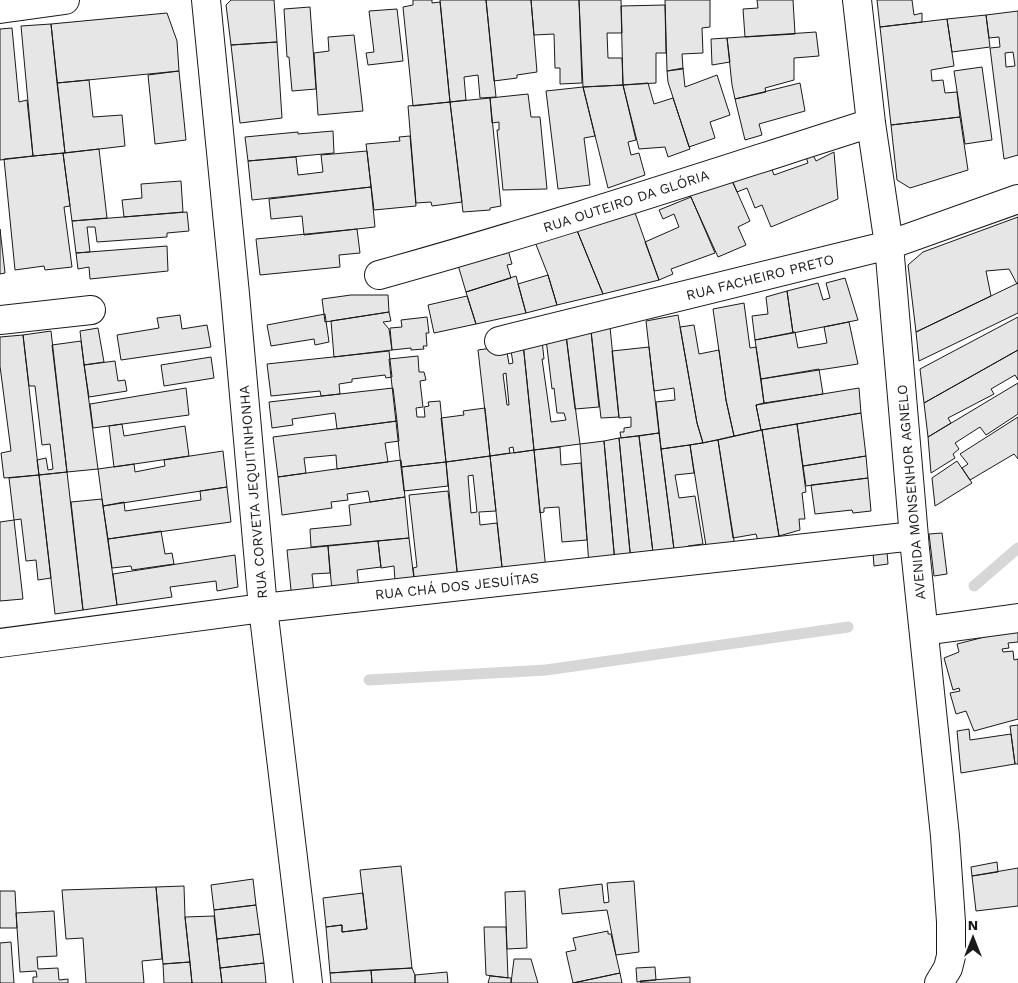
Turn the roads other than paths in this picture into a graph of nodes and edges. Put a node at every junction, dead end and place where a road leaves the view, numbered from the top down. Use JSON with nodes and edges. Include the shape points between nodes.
{"nodes":[{"id":1,"x":65,"y":0,"type":"edge"},
{"id":2,"x":206,"y":0,"type":"edge"},
{"id":3,"x":856,"y":0,"type":"edge"},
{"id":4,"x":0,"y":9,"type":"edge"},
{"id":5,"x":871,"y":123,"type":"junction"},
{"id":6,"x":1018,"y":199,"type":"edge"},
{"id":7,"x":888,"y":245,"type":"junction"},
{"id":8,"x":379,"y":275,"type":"dead end"},
{"id":9,"x":91,"y":310,"type":"dead end"},
{"id":10,"x":0,"y":320,"type":"edge"},
{"id":11,"x":499,"y":341,"type":"dead end"},
{"id":12,"x":914,"y":542,"type":"junction"},
{"id":13,"x":263,"y":608,"type":"junction"},
{"id":14,"x":1018,"y":618,"type":"edge"},
{"id":15,"x":923,"y":625,"type":"junction"},
{"id":16,"x":0,"y":643,"type":"edge"},
{"id":17,"x":308,"y":983,"type":"edge"},
{"id":18,"x":939,"y":983,"type":"edge"}],
"edges":[{"from":1,"to":4,"type":"street"},
{"from":2,"to":13,"type":"street","name":"RUA CORVETA JEQUITINHONHA"},
{"from":3,"to":5,"type":"street","name":"AVENIDA MONSENHOR AGNELO"},
{"from":5,"to":7,"type":"street","name":"AVENIDA MONSENHOR AGNELO"},
{"from":5,"to":8,"type":"street","name":"RUA OUTEIRO DA GLÓRIA","via":[[497,242]]},
{"from":6,"to":7,"type":"street","name":"RUA FACHEIRO PRETO"},
{"from":7,"to":11,"type":"street","name":"RUA FACHEIRO PRETO"},
{"from":7,"to":12,"type":"street","name":"AVENIDA MONSENHOR AGNELO"},
{"from":9,"to":10,"type":"street"},
{"from":12,"to":13,"type":"street","name":"RUA CHÁ DOS JESUÍTAS"},
{"from":12,"to":15,"type":"street","name":"AVENIDA MONSENHOR AGNELO"},
{"from":13,"to":16,"type":"street","name":"RUA CHÁ DOS JESUÍTAS"},
{"from":13,"to":17,"type":"street","name":"RUA CORVETA JEQUITINHONHA"},
{"from":14,"to":15,"type":"street"},
{"from":15,"to":18,"type":"street","name":"AVENIDA MONSENHOR AGNELO","via":[[951,922],[951,956]]}]}
